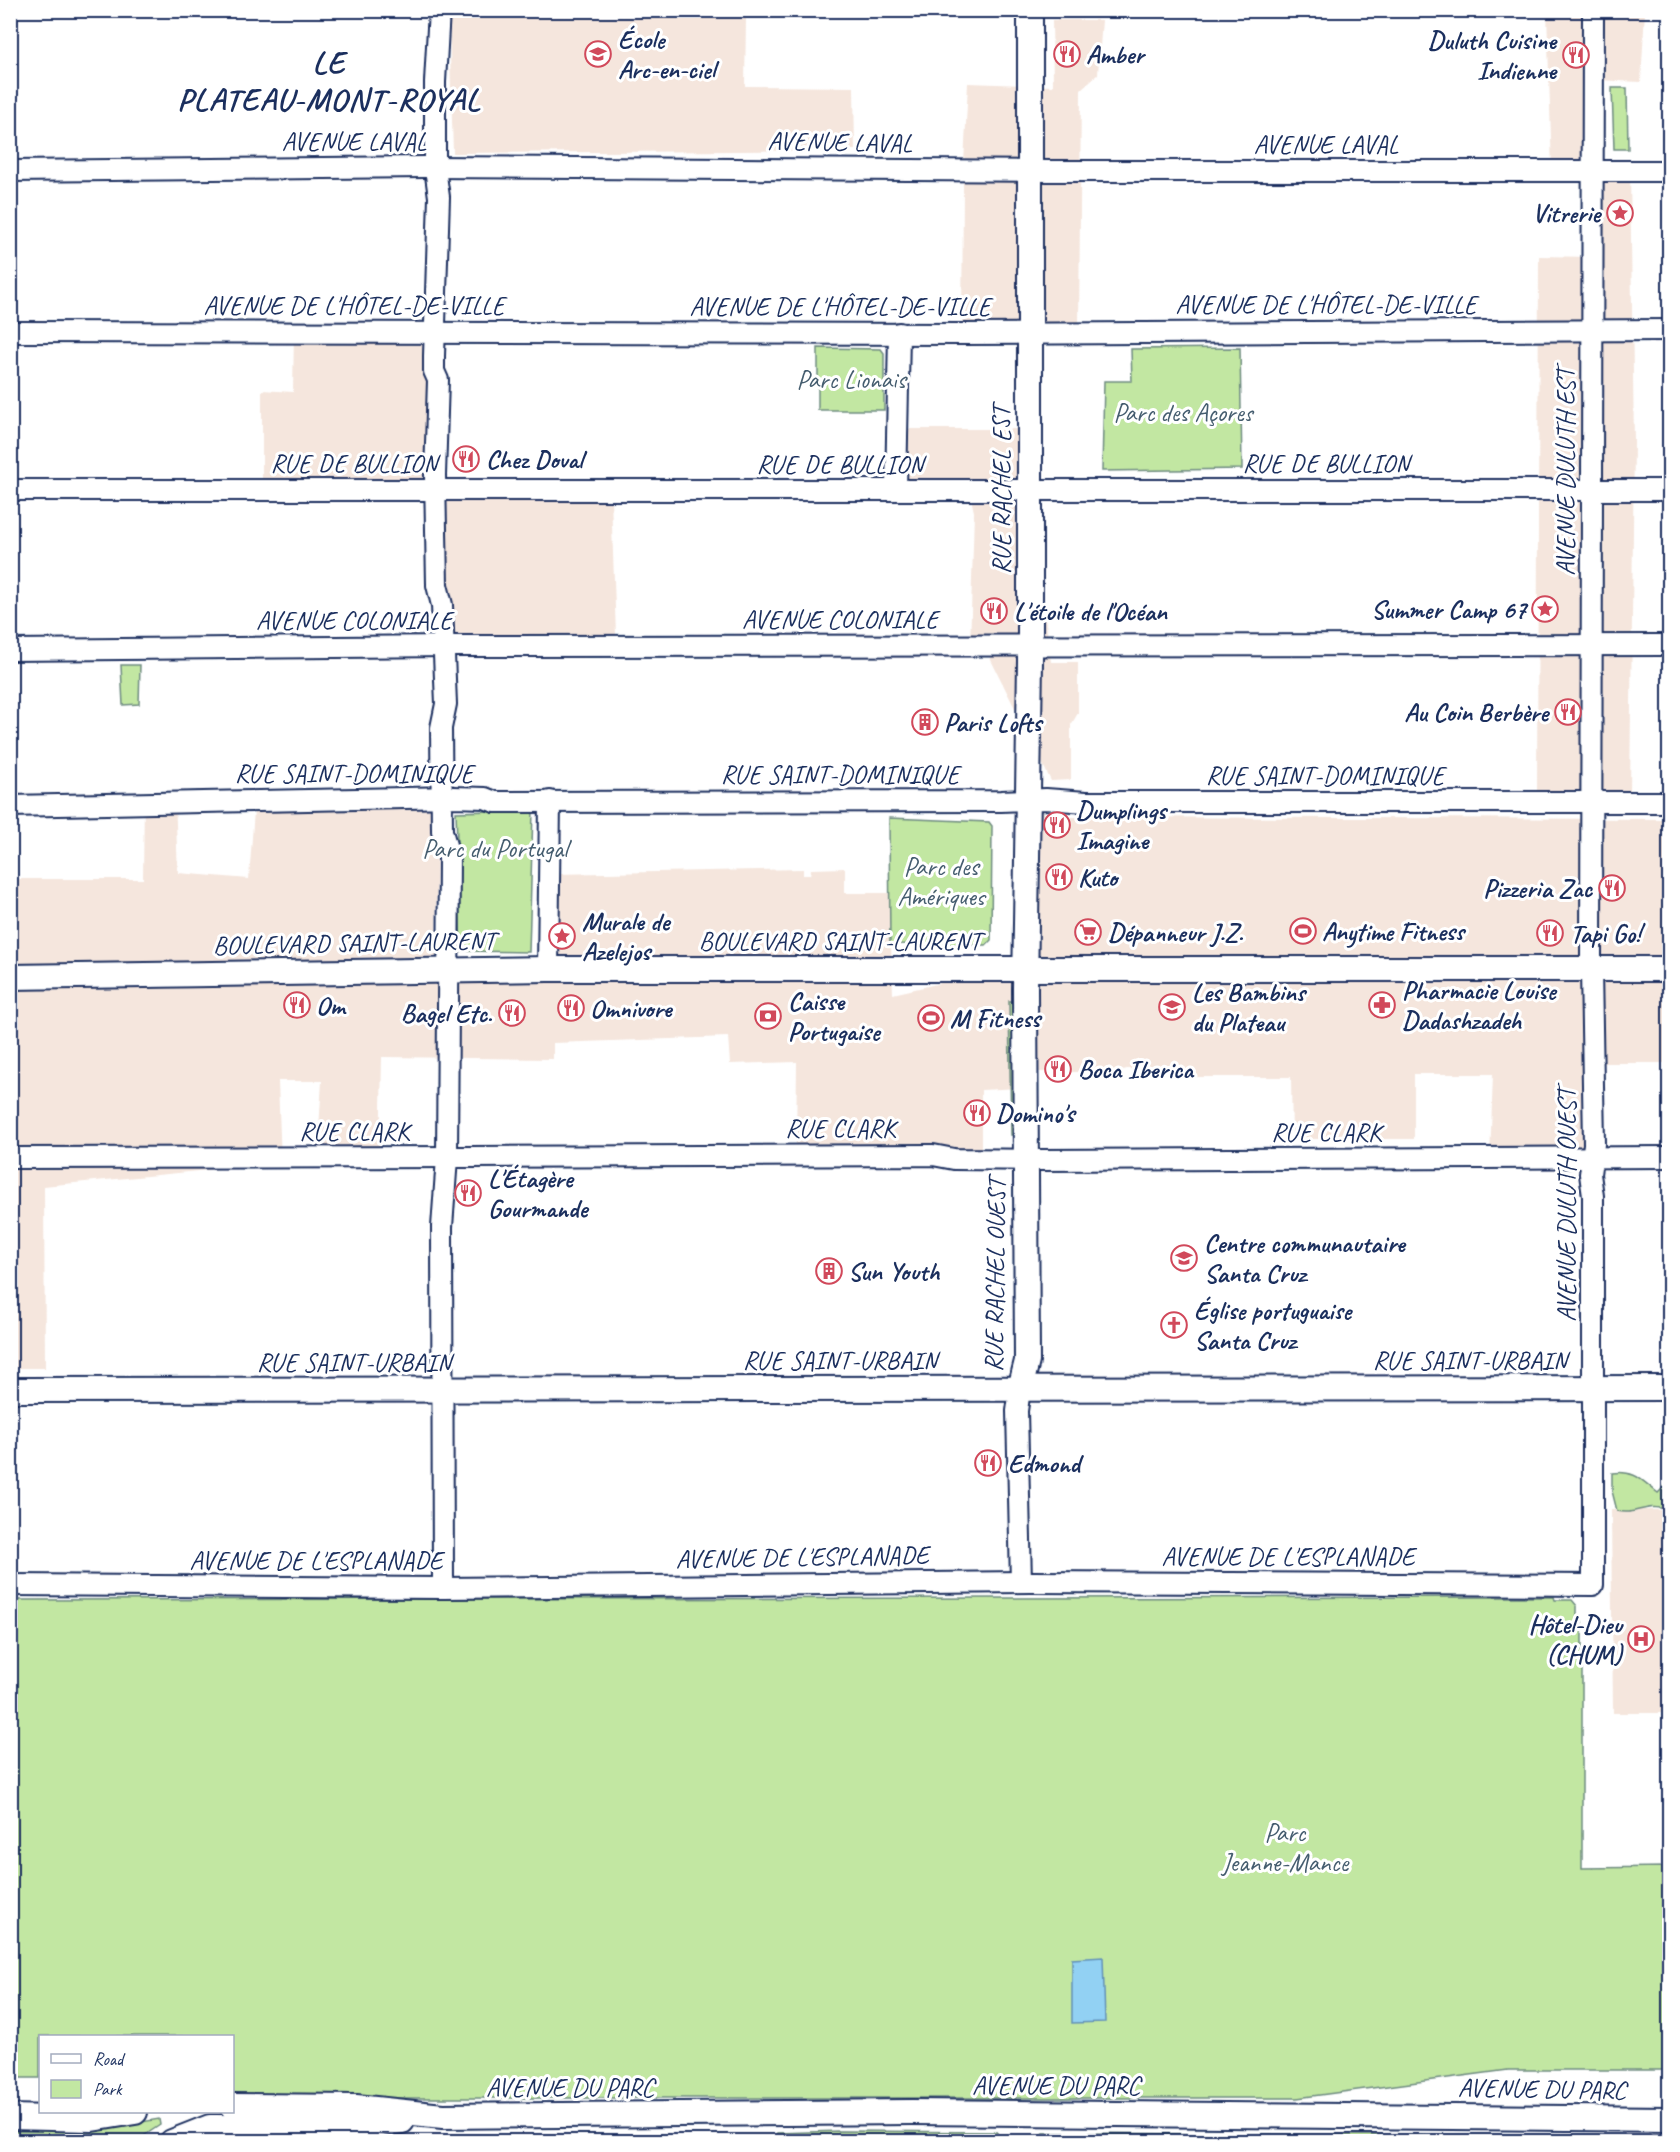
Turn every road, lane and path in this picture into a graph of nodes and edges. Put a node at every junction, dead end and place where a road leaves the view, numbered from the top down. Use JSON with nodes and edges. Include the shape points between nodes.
{"nodes":[{"id":1,"x":439,"y":10,"type":"edge"},
{"id":2,"x":1030,"y":10,"type":"edge"},
{"id":3,"x":1593,"y":10,"type":"edge"},
{"id":4,"x":435,"y":168,"type":"junction"},
{"id":5,"x":10,"y":171,"type":"edge"},
{"id":6,"x":1029,"y":171,"type":"junction"},
{"id":7,"x":1595,"y":171,"type":"junction"},
{"id":8,"x":1670,"y":171,"type":"edge"},
{"id":9,"x":1592,"y":329,"type":"junction"},
{"id":10,"x":1670,"y":330,"type":"edge"},
{"id":11,"x":10,"y":332,"type":"edge"},
{"id":12,"x":436,"y":333,"type":"junction"},
{"id":13,"x":899,"y":333,"type":"junction"},
{"id":14,"x":1030,"y":333,"type":"junction"},
{"id":15,"x":10,"y":490,"type":"edge"},
{"id":16,"x":435,"y":490,"type":"junction"},
{"id":17,"x":896,"y":490,"type":"junction"},
{"id":18,"x":1592,"y":490,"type":"junction"},
{"id":19,"x":1670,"y":490,"type":"edge"},
{"id":20,"x":1029,"y":491,"type":"junction"},
{"id":21,"x":1593,"y":644,"type":"junction"},
{"id":22,"x":1670,"y":645,"type":"edge"},
{"id":23,"x":1030,"y":646,"type":"junction"},
{"id":24,"x":444,"y":647,"type":"junction"},
{"id":25,"x":10,"y":650,"type":"edge"},
{"id":26,"x":443,"y":798,"type":"junction"},
{"id":27,"x":1029,"y":799,"type":"junction"},
{"id":28,"x":550,"y":801,"type":"junction"},
{"id":29,"x":1593,"y":802,"type":"junction"},
{"id":30,"x":1670,"y":802,"type":"edge"},
{"id":31,"x":10,"y":806,"type":"edge"},
{"id":32,"x":548,"y":969,"type":"junction"},
{"id":33,"x":1025,"y":969,"type":"junction"},
{"id":34,"x":1591,"y":969,"type":"junction"},
{"id":35,"x":1670,"y":969,"type":"edge"},
{"id":36,"x":448,"y":971,"type":"junction"},
{"id":37,"x":10,"y":977,"type":"edge"},
{"id":38,"x":1670,"y":1157,"type":"edge"},
{"id":39,"x":10,"y":1158,"type":"edge"},
{"id":40,"x":447,"y":1158,"type":"junction"},
{"id":41,"x":1026,"y":1159,"type":"junction"},
{"id":42,"x":1592,"y":1159,"type":"junction"},
{"id":43,"x":1670,"y":1388,"type":"edge"},
{"id":44,"x":1020,"y":1389,"type":"junction"},
{"id":45,"x":1593,"y":1389,"type":"junction"},
{"id":46,"x":10,"y":1390,"type":"edge"},
{"id":47,"x":443,"y":1391,"type":"junction"},
{"id":48,"x":1021,"y":1582,"type":"junction"},
{"id":49,"x":10,"y":1585,"type":"edge"},
{"id":50,"x":1593,"y":1585,"type":"joint"},
{"id":51,"x":442,"y":1588,"type":"junction"},
{"id":52,"x":234,"y":2106,"type":"edge"},
{"id":53,"x":129,"y":2113,"type":"edge"},
{"id":54,"x":443,"y":2116,"type":"junction"},
{"id":55,"x":10,"y":2117,"type":"edge"},
{"id":56,"x":1670,"y":2119,"type":"edge"},
{"id":57,"x":172,"y":2142,"type":"edge"}],
"edges":[{"from":1,"to":4,"type":"street"},
{"from":2,"to":6,"type":"main road","name":"RUE RACHEL EST"},
{"from":3,"to":7,"type":"street","name":"AVENUE DULUTH EST"},
{"from":4,"to":5,"type":"street","name":"AVENUE LAVAL"},
{"from":4,"to":6,"type":"street","name":"AVENUE LAVAL"},
{"from":4,"to":12,"type":"street","via":[[439,197]]},
{"from":6,"to":7,"type":"street","name":"AVENUE LAVAL"},
{"from":6,"to":14,"type":"main road","name":"RUE RACHEL EST"},
{"from":7,"to":8,"type":"street","name":"AVENUE LAVAL"},
{"from":7,"to":9,"type":"street","name":"AVENUE DULUTH EST"},
{"from":9,"to":10,"type":"street","name":"AVENUE DE L'HÔTEL-DE-VILLE"},
{"from":9,"to":14,"type":"street","name":"AVENUE DE L'HÔTEL-DE-VILLE"},
{"from":9,"to":18,"type":"street","name":"AVENUE DULUTH EST"},
{"from":11,"to":12,"type":"street","name":"AVENUE DE L'HÔTEL-DE-VILLE"},
{"from":12,"to":13,"type":"street","name":"AVENUE DE L'HÔTEL-DE-VILLE"},
{"from":12,"to":16,"type":"street"},
{"from":13,"to":14,"type":"street","name":"AVENUE DE L'HÔTEL-DE-VILLE"},
{"from":13,"to":17,"type":"street"},
{"from":14,"to":20,"type":"main road","name":"RUE RACHEL EST"},
{"from":15,"to":16,"type":"street","name":"RUE DE BULLION"},
{"from":16,"to":17,"type":"street","name":"RUE DE BULLION"},
{"from":16,"to":24,"type":"street","via":[[437,585]]},
{"from":17,"to":20,"type":"street","name":"RUE DE BULLION"},
{"from":18,"to":19,"type":"street","name":"RUE DE BULLION"},
{"from":18,"to":20,"type":"street","name":"RUE DE BULLION"},
{"from":18,"to":21,"type":"street","name":"AVENUE DULUTH EST"},
{"from":20,"to":23,"type":"main road","name":"RUE RACHEL EST"},
{"from":21,"to":22,"type":"street","name":"AVENUE COLONIALE"},
{"from":21,"to":23,"type":"street","name":"AVENUE COLONIALE"},
{"from":21,"to":29,"type":"street","name":"AVENUE DULUTH EST"},
{"from":23,"to":24,"type":"street","name":"AVENUE COLONIALE"},
{"from":23,"to":27,"type":"main road","name":"RUE RACHEL EST"},
{"from":24,"to":25,"type":"street","name":"AVENUE COLONIALE"},
{"from":24,"to":26,"type":"street"},
{"from":26,"to":28,"type":"street","name":"RUE SAINT-DOMINIQUE"},
{"from":26,"to":31,"type":"street","name":"RUE SAINT-DOMINIQUE"},
{"from":26,"to":36,"type":"street","via":[[442,831],[450,856]]},
{"from":27,"to":28,"type":"street","name":"RUE SAINT-DOMINIQUE"},
{"from":27,"to":29,"type":"street","name":"RUE SAINT-DOMINIQUE"},
{"from":27,"to":33,"type":"main road","name":"RUE RACHEL EST"},
{"from":28,"to":32,"type":"street"},
{"from":29,"to":30,"type":"street","name":"RUE SAINT-DOMINIQUE"},
{"from":29,"to":34,"type":"street","name":"AVENUE DULUTH EST"},
{"from":32,"to":33,"type":"main road","name":"BOULEVARD SAINT-LAURENT"},
{"from":32,"to":36,"type":"main road","name":"BOULEVARD SAINT-LAURENT"},
{"from":33,"to":34,"type":"main road","name":"BOULEVARD SAINT-LAURENT"},
{"from":33,"to":41,"type":"main road","name":"RUE RACHEL OUEST"},
{"from":34,"to":35,"type":"main road","name":"BOULEVARD SAINT-LAURENT"},
{"from":34,"to":42,"type":"street","name":"AVENUE DULUTH OUEST"},
{"from":36,"to":37,"type":"main road","name":"BOULEVARD SAINT-LAURENT"},
{"from":36,"to":40,"type":"street"},
{"from":38,"to":42,"type":"street","name":"RUE CLARK"},
{"from":39,"to":40,"type":"street","name":"RUE CLARK"},
{"from":40,"to":41,"type":"street","name":"RUE CLARK","via":[[933,1155],[954,1159]]},
{"from":40,"to":47,"type":"street","via":[[442,1227]]},
{"from":41,"to":42,"type":"street","name":"RUE CLARK"},
{"from":41,"to":44,"type":"main road","name":"RUE RACHEL OUEST","via":[[1027,1361]]},
{"from":42,"to":45,"type":"street","name":"AVENUE DULUTH OUEST"},
{"from":43,"to":45,"type":"main road","name":"RUE SAINT-URBAIN"},
{"from":44,"to":45,"type":"main road","name":"RUE SAINT-URBAIN"},
{"from":44,"to":47,"type":"main road","name":"RUE SAINT-URBAIN"},
{"from":44,"to":48,"type":"street","name":"RUE RACHEL OUEST","via":[[1017,1411]]},
{"from":45,"to":50,"type":"street","name":"AVENUE DULUTH OUEST"},
{"from":46,"to":47,"type":"main road","name":"RUE SAINT-URBAIN"},
{"from":47,"to":51,"type":"street"},
{"from":48,"to":50,"type":"street","name":"AVENUE DE L'ESPLANADE"},
{"from":48,"to":51,"type":"street","name":"AVENUE DE L'ESPLANADE"},
{"from":49,"to":51,"type":"street","name":"AVENUE DE L'ESPLANADE"},
{"from":52,"to":54,"type":"main road","name":"AVENUE DU PARC","via":[[356,2107]]},
{"from":53,"to":55,"type":"main road","via":[[92,2119]]},
{"from":54,"to":56,"type":"main road","name":"AVENUE DU PARC","via":[[912,2112]]},
{"from":54,"to":57,"type":"main road","name":"AVENUE DU PARC","via":[[353,2128],[210,2127]]}]}
